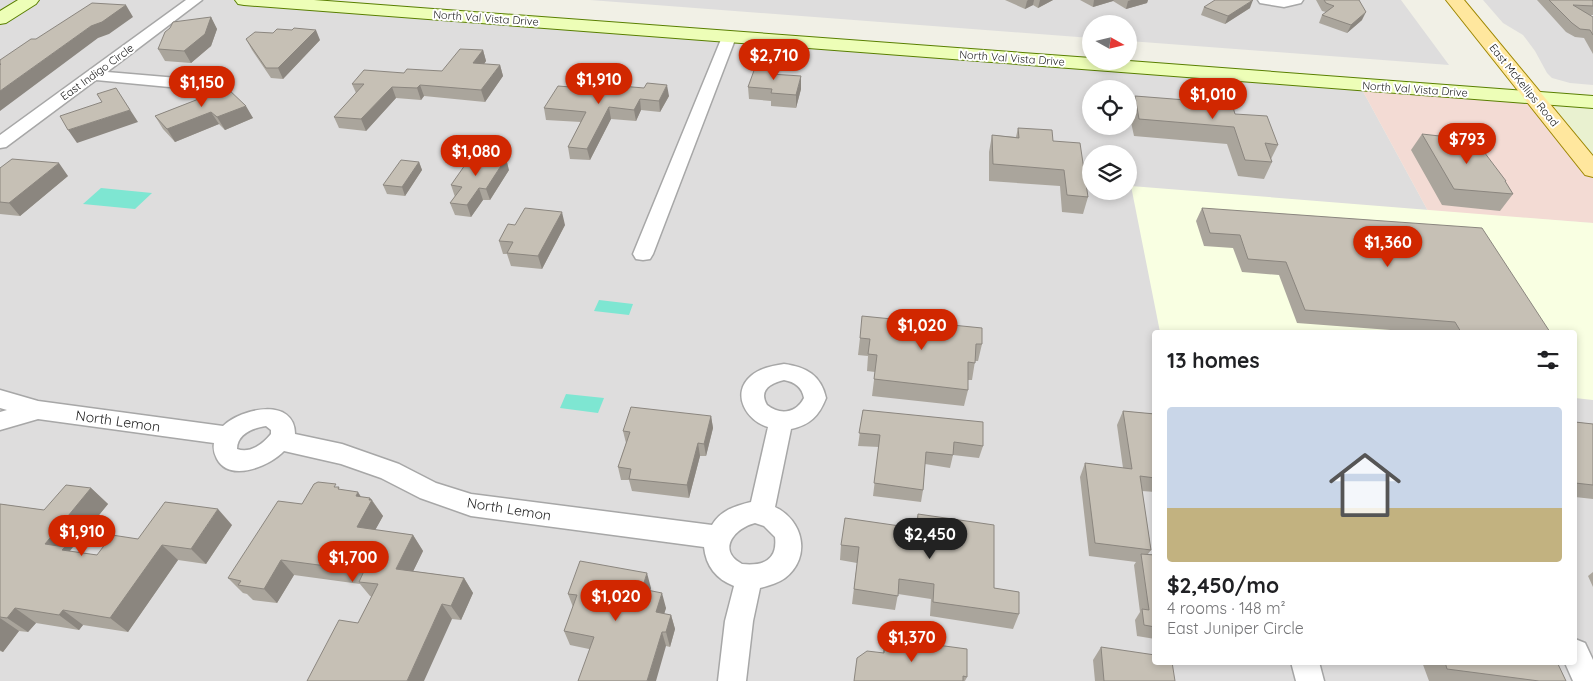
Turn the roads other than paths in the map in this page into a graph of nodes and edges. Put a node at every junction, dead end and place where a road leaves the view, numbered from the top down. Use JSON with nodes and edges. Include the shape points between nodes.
{"nodes":[{"id":1,"x":30,"y":0,"type":"edge"},
{"id":2,"x":195,"y":0,"type":"edge"},
{"id":3,"x":244,"y":0,"type":"edge"},
{"id":4,"x":1265,"y":0,"type":"edge"},
{"id":5,"x":1296,"y":0,"type":"edge"},
{"id":6,"x":1455,"y":0,"type":"edge"},
{"id":7,"x":0,"y":19,"type":"edge"},
{"id":8,"x":729,"y":37,"type":"junction"},
{"id":9,"x":92,"y":75,"type":"junction"},
{"id":10,"x":201,"y":86,"type":"dead end"},
{"id":11,"x":1536,"y":98,"type":"junction"},
{"id":12,"x":1593,"y":102,"type":"edge"},
{"id":13,"x":0,"y":143,"type":"edge"},
{"id":14,"x":1593,"y":170,"type":"edge"},
{"id":15,"x":643,"y":254,"type":"dead end"},
{"id":16,"x":0,"y":399,"type":"edge"},
{"id":17,"x":38,"y":410,"type":"junction"},
{"id":18,"x":0,"y":421,"type":"edge"},
{"id":19,"x":780,"y":421,"type":"dead end"},
{"id":20,"x":228,"y":436,"type":"junction"},
{"id":21,"x":280,"y":441,"type":"junction"},
{"id":22,"x":761,"y":513,"type":"junction"},
{"id":23,"x":718,"y":537,"type":"junction"},
{"id":24,"x":749,"y":577,"type":"junction"},
{"id":25,"x":1577,"y":657,"type":"edge"},
{"id":26,"x":1306,"y":665,"type":"edge"},
{"id":27,"x":732,"y":681,"type":"edge"},
{"id":28,"x":1310,"y":681,"type":"edge"},
{"id":29,"x":1588,"y":681,"type":"edge"}],
"edges":[{"from":1,"to":7,"type":"main road"},
{"from":2,"to":9,"type":"street","name":"East Indigo Circle"},
{"from":3,"to":8,"type":"main road","name":"North Val Vista Drive"},
{"from":4,"to":5,"type":"street","via":[[1284,3]]},
{"from":6,"to":11,"type":"main road","name":"East McKellips Road"},
{"from":8,"to":11,"type":"main road","name":"North Val Vista Drive"},
{"from":8,"to":15,"type":"street"},
{"from":9,"to":10,"type":"street"},
{"from":9,"to":13,"type":"street","name":"East Indigo Circle"},
{"from":11,"to":12,"type":"main road","name":"North Val Vista Drive"},
{"from":11,"to":14,"type":"main road","name":"East McKellips Road"},
{"from":16,"to":17,"type":"street","name":"North Lemon"},
{"from":17,"to":18,"type":"street","name":"North Lemon"},
{"from":17,"to":20,"type":"street","name":"North Lemon"},
{"from":19,"to":22,"type":"street"},
{"from":20,"to":21,"type":"street","via":[[245,422],[267,417],[282,424],[284,431]]},
{"from":20,"to":21,"type":"street","via":[[224,451],[237,461],[263,456]]},
{"from":21,"to":23,"type":"street","name":"North Lemon","via":[[342,454],[471,505]]},
{"from":22,"to":23,"type":"street","via":[[743,513],[732,518]]},
{"from":22,"to":24,"type":"street","via":[[784,527],[789,546],[780,565],[772,572]]},
{"from":23,"to":24,"type":"street","via":[[719,559],[726,568]]},
{"from":24,"to":27,"type":"street","via":[[739,621]]},
{"from":25,"to":29,"type":"street"},
{"from":26,"to":28,"type":"street"}]}
